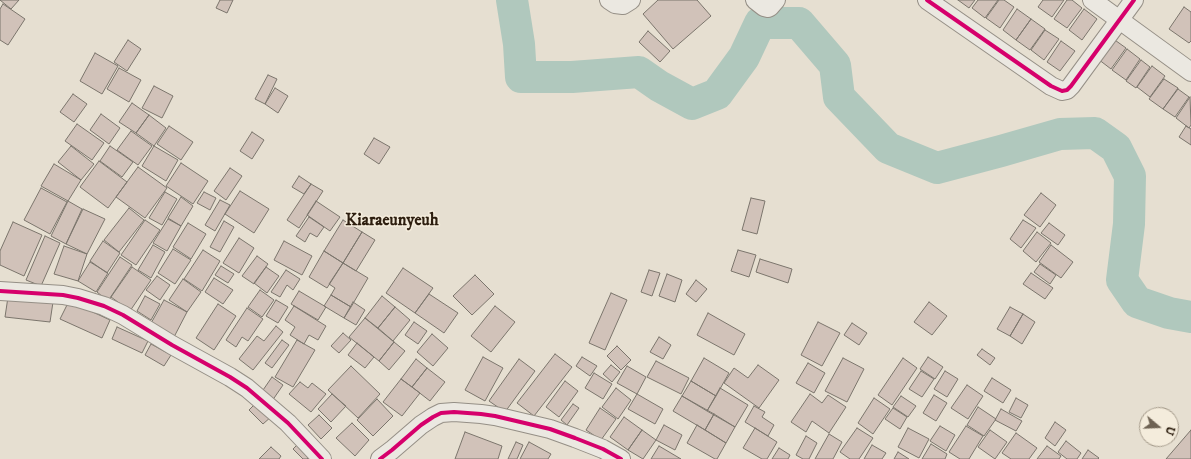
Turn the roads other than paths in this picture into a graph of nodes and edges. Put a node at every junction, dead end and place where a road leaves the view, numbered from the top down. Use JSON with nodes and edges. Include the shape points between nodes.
{"nodes":[{"id":1,"x":610,"y":0,"type":"edge"},
{"id":2,"x":631,"y":0,"type":"edge"},
{"id":3,"x":755,"y":0,"type":"edge"},
{"id":4,"x":776,"y":0,"type":"edge"},
{"id":5,"x":927,"y":0,"type":"edge"},
{"id":6,"x":1092,"y":0,"type":"edge"},
{"id":7,"x":1134,"y":0,"type":"edge"},
{"id":8,"x":1120,"y":20,"type":"junction"},
{"id":9,"x":1191,"y":72,"type":"edge"},
{"id":10,"x":0,"y":291,"type":"edge"},
{"id":11,"x":322,"y":459,"type":"edge"},
{"id":12,"x":380,"y":459,"type":"edge"},
{"id":13,"x":621,"y":459,"type":"edge"}],
"edges":[{"from":1,"to":2,"type":"street","via":[[615,4],[623,4]]},
{"from":3,"to":4,"type":"street","via":[[768,8]]},
{"from":5,"to":8,"type":"street","via":[[1062,91],[1071,86]]},
{"from":6,"to":8,"type":"street"},
{"from":7,"to":8,"type":"street"},
{"from":8,"to":9,"type":"street"},
{"from":10,"to":11,"type":"street","via":[[78,298],[123,315],[247,388],[288,423]]},
{"from":12,"to":13,"type":"street","via":[[432,417],[454,412],[495,416],[550,429],[603,449]]}]}
